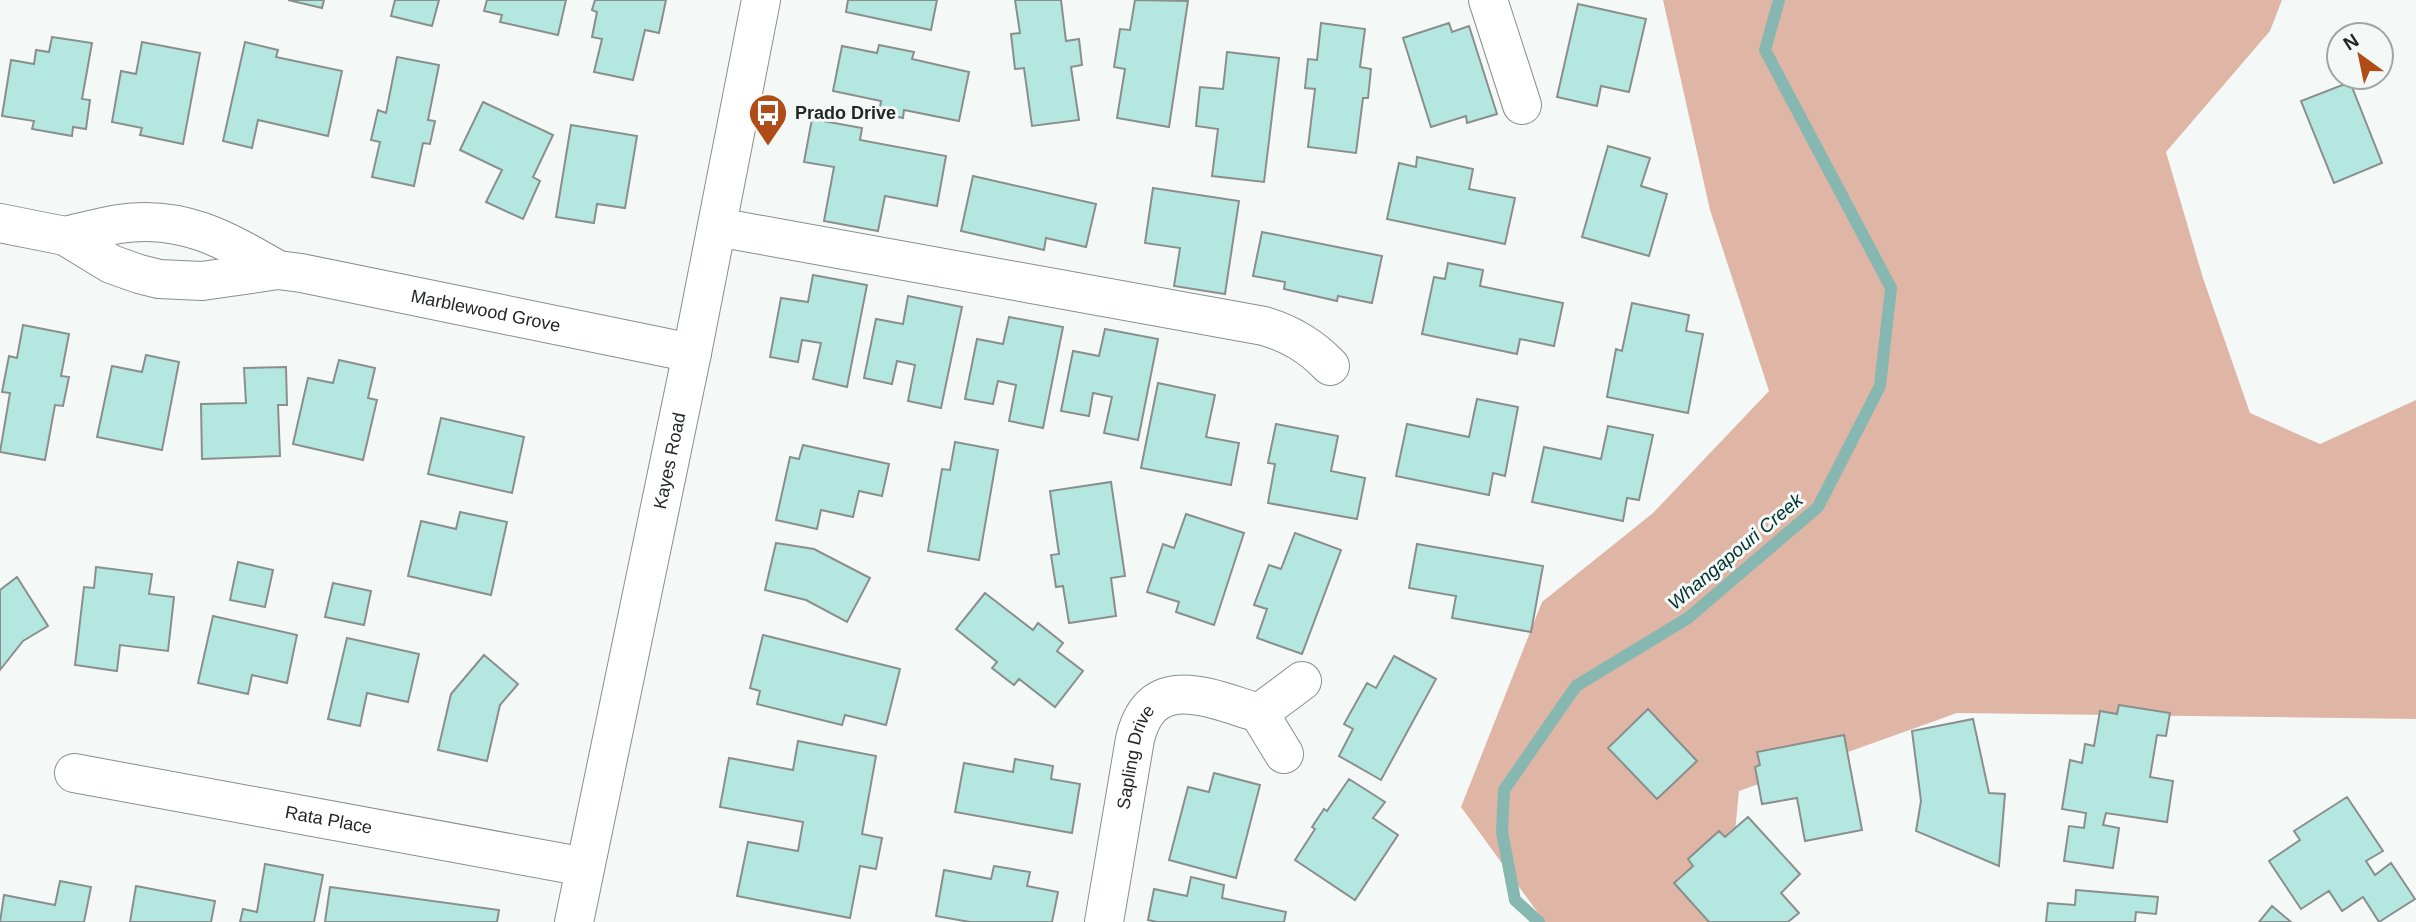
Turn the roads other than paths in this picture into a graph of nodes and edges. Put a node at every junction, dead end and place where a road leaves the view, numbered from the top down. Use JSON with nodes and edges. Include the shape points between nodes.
{"nodes":[{"id":1,"x":761,"y":0,"type":"edge"},
{"id":2,"x":1488,"y":0,"type":"edge"},
{"id":3,"x":1522,"y":105,"type":"dead end"},
{"id":4,"x":0,"y":223,"type":"edge"},
{"id":5,"x":717,"y":227,"type":"junction"},
{"id":6,"x":65,"y":236,"type":"junction"},
{"id":7,"x":278,"y":270,"type":"junction"},
{"id":8,"x":692,"y":353,"type":"junction"},
{"id":9,"x":1330,"y":366,"type":"dead end"},
{"id":10,"x":1302,"y":681,"type":"dead end"},
{"id":11,"x":1259,"y":713,"type":"junction"},
{"id":12,"x":1284,"y":754,"type":"dead end"},
{"id":13,"x":74,"y":773,"type":"dead end"},
{"id":14,"x":585,"y":867,"type":"junction"},
{"id":15,"x":574,"y":922,"type":"edge"},
{"id":16,"x":1104,"y":922,"type":"edge"}],
"edges":[{"from":1,"to":5,"type":"street","name":"Kayes Road"},
{"from":2,"to":3,"type":"street"},
{"from":4,"to":6,"type":"street","name":"Marblewood Grove"},
{"from":5,"to":8,"type":"street","name":"Kayes Road"},
{"from":5,"to":9,"type":"street","via":[[1264,326],[1298,340]]},
{"from":6,"to":7,"type":"street","name":"Marblewood Grove","via":[[111,264],[159,279],[202,281]]},
{"from":6,"to":7,"type":"street","name":"Marblewood Grove","via":[[120,224],[172,223],[227,241]]},
{"from":7,"to":8,"type":"street","name":"Marblewood Grove"},
{"from":8,"to":14,"type":"street","name":"Kayes Road"},
{"from":10,"to":11,"type":"street"},
{"from":11,"to":12,"type":"street"},
{"from":11,"to":16,"type":"street","name":"Sapling Drive","via":[[1192,694],[1164,696],[1146,712],[1135,738]]},
{"from":13,"to":14,"type":"street","name":"Rata Place"},
{"from":14,"to":15,"type":"street","name":"Kayes Road"}]}
